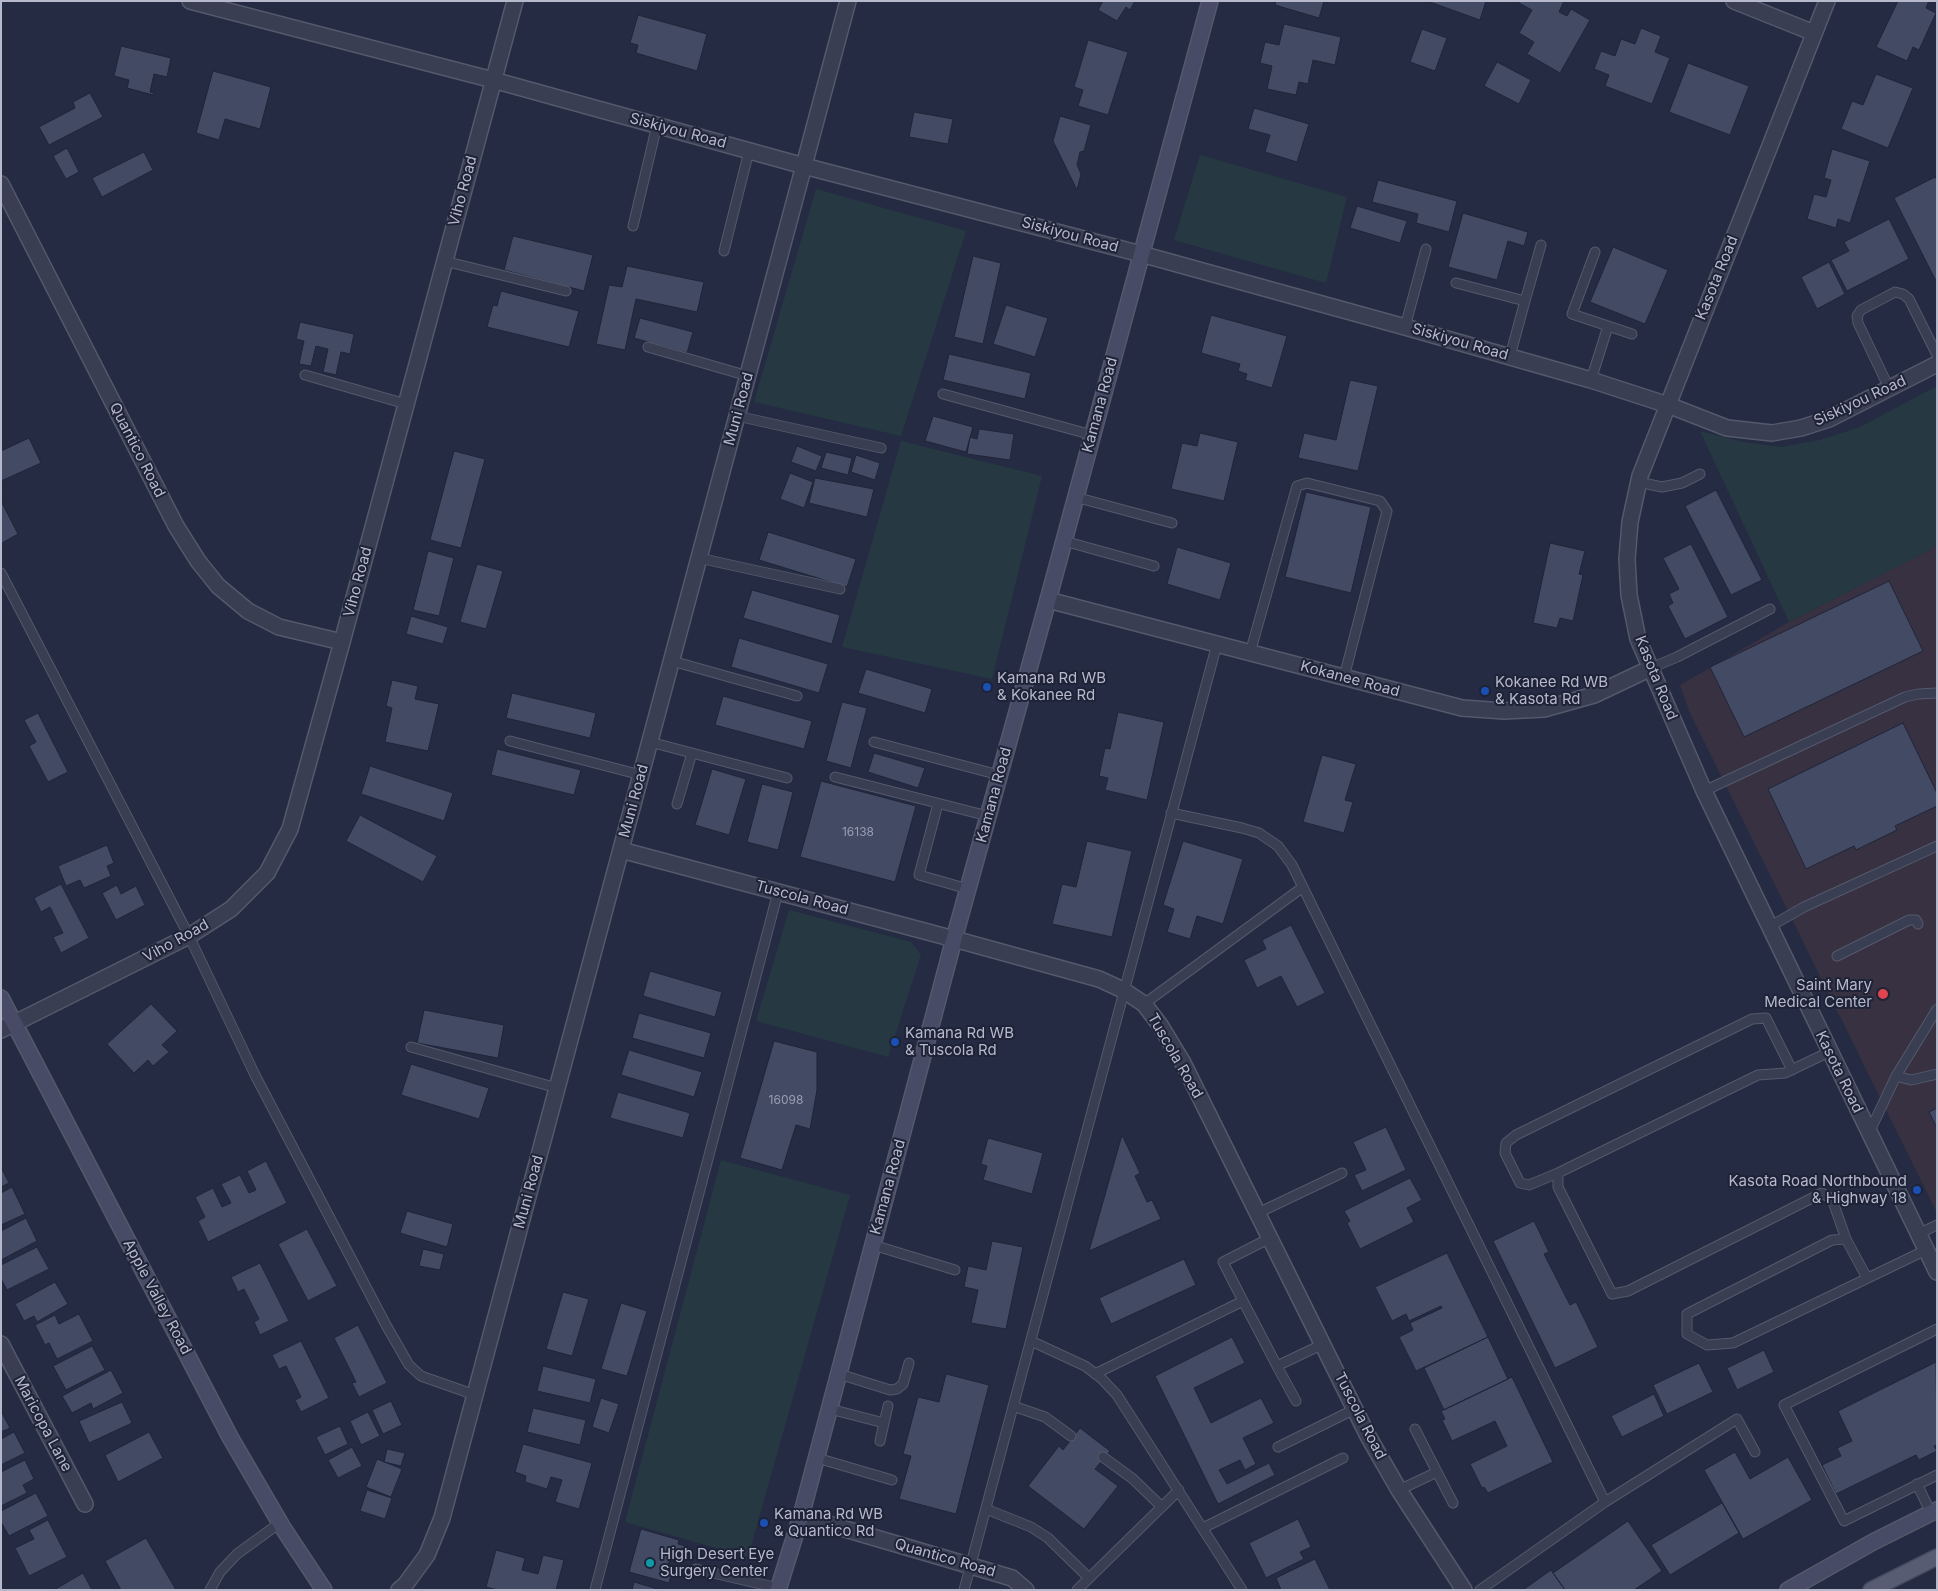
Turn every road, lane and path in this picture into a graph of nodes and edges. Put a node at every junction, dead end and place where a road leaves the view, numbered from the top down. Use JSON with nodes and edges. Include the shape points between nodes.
{"nodes":[{"id":1,"x":190,"y":1,"type":"edge"},
{"id":2,"x":515,"y":1,"type":"edge"},
{"id":3,"x":848,"y":1,"type":"edge"},
{"id":4,"x":1210,"y":1,"type":"edge"},
{"id":5,"x":1734,"y":1,"type":"edge"},
{"id":6,"x":1827,"y":1,"type":"edge"},
{"id":7,"x":1814,"y":33,"type":"junction"},
{"id":8,"x":492,"y":80,"type":"junction"},
{"id":9,"x":657,"y":125,"type":"junction"},
{"id":10,"x":749,"y":151,"type":"junction"},
{"id":11,"x":804,"y":166,"type":"junction"},
{"id":12,"x":1,"y":184,"type":"edge"},
{"id":13,"x":633,"y":226,"type":"dead end"},
{"id":14,"x":1541,"y":245,"type":"dead end"},
{"id":15,"x":1426,"y":249,"type":"dead end"},
{"id":16,"x":724,"y":251,"type":"dead end"},
{"id":17,"x":1595,"y":252,"type":"dead end"},
{"id":18,"x":1141,"y":254,"type":"junction"},
{"id":19,"x":444,"y":261,"type":"junction"},
{"id":20,"x":1456,"y":283,"type":"dead end"},
{"id":21,"x":566,"y":291,"type":"dead end"},
{"id":22,"x":1525,"y":301,"type":"junction"},
{"id":23,"x":1608,"y":326,"type":"junction"},
{"id":24,"x":1406,"y":327,"type":"junction"},
{"id":25,"x":1632,"y":334,"type":"dead end"},
{"id":26,"x":648,"y":347,"type":"dead end"},
{"id":27,"x":1937,"y":355,"type":"edge"},
{"id":28,"x":1510,"y":356,"type":"junction"},
{"id":29,"x":1937,"y":364,"type":"edge"},
{"id":30,"x":305,"y":375,"type":"dead end"},
{"id":31,"x":748,"y":376,"type":"junction"},
{"id":32,"x":1591,"y":380,"type":"junction"},
{"id":33,"x":1889,"y":388,"type":"junction"},
{"id":34,"x":943,"y":394,"type":"dead end"},
{"id":35,"x":406,"y":404,"type":"junction"},
{"id":36,"x":1668,"y":405,"type":"junction"},
{"id":37,"x":738,"y":416,"type":"junction"},
{"id":38,"x":1092,"y":435,"type":"junction"},
{"id":39,"x":881,"y":448,"type":"dead end"},
{"id":40,"x":1700,"y":474,"type":"dead end"},
{"id":41,"x":1638,"y":482,"type":"junction"},
{"id":42,"x":1075,"y":497,"type":"junction"},
{"id":43,"x":1172,"y":524,"type":"dead end"},
{"id":44,"x":1064,"y":541,"type":"junction"},
{"id":45,"x":699,"y":558,"type":"junction"},
{"id":46,"x":1154,"y":566,"type":"dead end"},
{"id":47,"x":1,"y":573,"type":"edge"},
{"id":48,"x":840,"y":589,"type":"dead end"},
{"id":49,"x":1048,"y":600,"type":"junction"},
{"id":50,"x":1770,"y":609,"type":"dead end"},
{"id":51,"x":342,"y":642,"type":"junction"},
{"id":52,"x":1217,"y":644,"type":"junction"},
{"id":53,"x":1250,"y":652,"type":"junction"},
{"id":54,"x":672,"y":661,"type":"junction"},
{"id":55,"x":1651,"y":668,"type":"junction"},
{"id":56,"x":1344,"y":677,"type":"junction"},
{"id":57,"x":1937,"y":693,"type":"edge"},
{"id":58,"x":796,"y":696,"type":"dead end"},
{"id":59,"x":510,"y":741,"type":"dead end"},
{"id":60,"x":650,"y":742,"type":"junction"},
{"id":61,"x":874,"y":742,"type":"dead end"},
{"id":62,"x":692,"y":754,"type":"junction"},
{"id":63,"x":642,"y":775,"type":"junction"},
{"id":64,"x":999,"y":775,"type":"junction"},
{"id":65,"x":835,"y":777,"type":"dead end"},
{"id":66,"x":787,"y":778,"type":"dead end"},
{"id":67,"x":1704,"y":791,"type":"junction"},
{"id":68,"x":677,"y":804,"type":"dead end"},
{"id":69,"x":938,"y":804,"type":"junction"},
{"id":70,"x":1171,"y":813,"type":"junction"},
{"id":71,"x":988,"y":816,"type":"junction"},
{"id":72,"x":1937,"y":846,"type":"edge"},
{"id":73,"x":621,"y":850,"type":"junction"},
{"id":74,"x":1303,"y":886,"type":"junction"},
{"id":75,"x":968,"y":889,"type":"junction"},
{"id":76,"x":778,"y":892,"type":"junction"},
{"id":77,"x":1918,"y":924,"type":"dead end"},
{"id":78,"x":1768,"y":927,"type":"junction"},
{"id":79,"x":189,"y":936,"type":"junction"},
{"id":80,"x":954,"y":938,"type":"junction"},
{"id":81,"x":1837,"y":956,"type":"dead end"},
{"id":82,"x":1123,"y":990,"type":"junction"},
{"id":83,"x":1,"y":998,"type":"edge"},
{"id":84,"x":1144,"y":1004,"type":"junction"},
{"id":85,"x":1937,"y":1009,"type":"edge"},
{"id":86,"x":8,"y":1027,"type":"edge"},
{"id":87,"x":411,"y":1047,"type":"dead end"},
{"id":88,"x":1829,"y":1052,"type":"junction"},
{"id":89,"x":1792,"y":1070,"type":"junction"},
{"id":90,"x":1937,"y":1074,"type":"edge"},
{"id":91,"x":1896,"y":1076,"type":"junction"},
{"id":92,"x":557,"y":1088,"type":"junction"},
{"id":93,"x":1869,"y":1133,"type":"junction"},
{"id":94,"x":1342,"y":1173,"type":"dead end"},
{"id":95,"x":1558,"y":1173,"type":"junction"},
{"id":96,"x":1258,"y":1214,"type":"junction"},
{"id":97,"x":1937,"y":1225,"type":"edge"},
{"id":98,"x":1918,"y":1234,"type":"junction"},
{"id":99,"x":1270,"y":1238,"type":"junction"},
{"id":100,"x":1846,"y":1240,"type":"junction"},
{"id":101,"x":873,"y":1245,"type":"junction"},
{"id":102,"x":1926,"y":1250,"type":"junction"},
{"id":103,"x":955,"y":1270,"type":"dead end"},
{"id":104,"x":1937,"y":1272,"type":"edge"},
{"id":105,"x":1867,"y":1278,"type":"junction"},
{"id":106,"x":1243,"y":1301,"type":"junction"},
{"id":107,"x":1936,"y":1331,"type":"edge"},
{"id":108,"x":1031,"y":1341,"type":"junction"},
{"id":109,"x":1,"y":1344,"type":"edge"},
{"id":110,"x":1322,"y":1344,"type":"junction"},
{"id":111,"x":909,"y":1363,"type":"dead end"},
{"id":112,"x":1277,"y":1366,"type":"junction"},
{"id":113,"x":839,"y":1374,"type":"junction"},
{"id":114,"x":1095,"y":1374,"type":"junction"},
{"id":115,"x":475,"y":1395,"type":"junction"},
{"id":116,"x":1296,"y":1401,"type":"dead end"},
{"id":117,"x":888,"y":1406,"type":"dead end"},
{"id":118,"x":1013,"y":1406,"type":"junction"},
{"id":119,"x":1355,"y":1408,"type":"junction"},
{"id":120,"x":830,"y":1409,"type":"junction"},
{"id":121,"x":884,"y":1424,"type":"junction"},
{"id":122,"x":1416,"y":1429,"type":"dead end"},
{"id":123,"x":1071,"y":1436,"type":"dead end"},
{"id":124,"x":880,"y":1442,"type":"dead end"},
{"id":125,"x":1278,"y":1446,"type":"dead end"},
{"id":126,"x":1756,"y":1452,"type":"dead end"},
{"id":127,"x":1102,"y":1457,"type":"dead end"},
{"id":128,"x":817,"y":1458,"type":"junction"},
{"id":129,"x":1343,"y":1458,"type":"dead end"},
{"id":130,"x":1436,"y":1472,"type":"junction"},
{"id":131,"x":1937,"y":1474,"type":"edge"},
{"id":132,"x":892,"y":1480,"type":"dead end"},
{"id":133,"x":1917,"y":1484,"type":"junction"},
{"id":134,"x":1179,"y":1490,"type":"junction"},
{"id":135,"x":1399,"y":1490,"type":"junction"},
{"id":136,"x":1605,"y":1502,"type":"junction"},
{"id":137,"x":1453,"y":1503,"type":"dead end"},
{"id":138,"x":85,"y":1504,"type":"dead end"},
{"id":139,"x":1162,"y":1507,"type":"junction"},
{"id":140,"x":986,"y":1509,"type":"junction"},
{"id":141,"x":1934,"y":1512,"type":"edge"},
{"id":142,"x":801,"y":1516,"type":"junction"},
{"id":143,"x":281,"y":1522,"type":"junction"},
{"id":144,"x":1203,"y":1528,"type":"junction"},
{"id":145,"x":1937,"y":1557,"type":"edge"},
{"id":146,"x":972,"y":1565,"type":"junction"},
{"id":147,"x":696,"y":1569,"type":"dead end"},
{"id":148,"x":1089,"y":1578,"type":"junction"},
{"id":149,"x":778,"y":1589,"type":"edge"},
{"id":150,"x":210,"y":1590,"type":"edge"},
{"id":151,"x":324,"y":1590,"type":"edge"},
{"id":152,"x":399,"y":1590,"type":"edge"},
{"id":153,"x":595,"y":1590,"type":"edge"},
{"id":154,"x":964,"y":1590,"type":"edge"},
{"id":155,"x":1026,"y":1590,"type":"edge"},
{"id":156,"x":1077,"y":1590,"type":"edge"},
{"id":157,"x":1242,"y":1590,"type":"edge"},
{"id":158,"x":1464,"y":1590,"type":"edge"},
{"id":159,"x":1480,"y":1590,"type":"edge"},
{"id":160,"x":1788,"y":1590,"type":"edge"},
{"id":161,"x":1871,"y":1590,"type":"edge"}],
"edges":[{"from":1,"to":8,"type":"street","name":"Siskiyou Road"},
{"from":2,"to":8,"type":"street","name":"Viho Road"},
{"from":3,"to":11,"type":"street","name":"Muni Road"},
{"from":4,"to":18,"type":"street","name":"Kamana Road"},
{"from":5,"to":7,"type":"street"},
{"from":6,"to":7,"type":"street","name":"Kasota Road"},
{"from":7,"to":36,"type":"street","name":"Kasota Road"},
{"from":8,"to":9,"type":"street","name":"Siskiyou Road"},
{"from":8,"to":19,"type":"street","name":"Viho Road"},
{"from":9,"to":10,"type":"street","name":"Siskiyou Road"},
{"from":9,"to":13,"type":"lane"},
{"from":10,"to":11,"type":"street","name":"Siskiyou Road"},
{"from":10,"to":16,"type":"lane"},
{"from":11,"to":18,"type":"street","name":"Siskiyou Road"},
{"from":11,"to":31,"type":"street","name":"Muni Road"},
{"from":12,"to":51,"type":"street","name":"Quantico Road","via":[[176,526],[198,561],[218,586],[248,610],[279,627]]},
{"from":14,"to":22,"type":"lane"},
{"from":15,"to":24,"type":"lane"},
{"from":17,"to":23,"type":"lane","via":[[1572,314]]},
{"from":18,"to":24,"type":"street","name":"Siskiyou Road"},
{"from":18,"to":38,"type":"street","name":"Kamana Road"},
{"from":19,"to":21,"type":"lane"},
{"from":19,"to":35,"type":"street","name":"Viho Road"},
{"from":20,"to":22,"type":"lane"},
{"from":22,"to":28,"type":"lane"},
{"from":23,"to":25,"type":"lane"},
{"from":23,"to":32,"type":"lane"},
{"from":24,"to":28,"type":"street","name":"Siskiyou Road"},
{"from":26,"to":31,"type":"lane"},
{"from":27,"to":33,"type":"lane","via":[[1909,299],[1903,294],[1895,292],[1861,310],[1857,316],[1858,323]]},
{"from":28,"to":32,"type":"street","name":"Siskiyou Road"},
{"from":29,"to":33,"type":"street","name":"Siskiyou Road"},
{"from":30,"to":35,"type":"lane"},
{"from":31,"to":37,"type":"street","name":"Muni Road"},
{"from":32,"to":36,"type":"street","name":"Siskiyou Road"},
{"from":33,"to":36,"type":"street","name":"Siskiyou Road","via":[[1829,419],[1772,433],[1727,428]]},
{"from":34,"to":38,"type":"lane"},
{"from":35,"to":51,"type":"street","name":"Viho Road"},
{"from":36,"to":41,"type":"street","name":"Kasota Road"},
{"from":37,"to":39,"type":"lane"},
{"from":37,"to":45,"type":"street","name":"Muni Road"},
{"from":38,"to":42,"type":"street","name":"Kamana Road"},
{"from":40,"to":41,"type":"lane","via":[[1682,483],[1662,487]]},
{"from":41,"to":55,"type":"street","name":"Kasota Road","via":[[1627,559],[1629,595],[1638,639]]},
{"from":42,"to":43,"type":"lane"},
{"from":42,"to":44,"type":"street","name":"Kamana Road"},
{"from":44,"to":46,"type":"lane"},
{"from":44,"to":49,"type":"street","name":"Kamana Road"},
{"from":45,"to":48,"type":"lane"},
{"from":45,"to":54,"type":"street","name":"Muni Road"},
{"from":47,"to":79,"type":"lane"},
{"from":49,"to":52,"type":"street","name":"Kokanee Road"},
{"from":49,"to":64,"type":"street","name":"Kamana Road"},
{"from":50,"to":55,"type":"lane"},
{"from":51,"to":79,"type":"street","name":"Viho Road","via":[[290,829],[272,864],[231,909]]},
{"from":52,"to":53,"type":"street","name":"Kokanee Road"},
{"from":52,"to":70,"type":"lane"},
{"from":53,"to":56,"type":"street","name":"Kokanee Road"},
{"from":53,"to":56,"type":"lane","via":[[1297,486],[1307,483],[1380,501],[1387,511]]},
{"from":54,"to":58,"type":"lane"},
{"from":54,"to":60,"type":"street","name":"Muni Road"},
{"from":55,"to":56,"type":"street","name":"Kokanee Road","via":[[1594,695],[1544,709],[1504,711],[1462,708]]},
{"from":55,"to":67,"type":"street","name":"Kasota Road"},
{"from":57,"to":67,"type":"lane","via":[[1905,698]]},
{"from":59,"to":63,"type":"lane"},
{"from":60,"to":62,"type":"lane"},
{"from":60,"to":63,"type":"street","name":"Muni Road"},
{"from":61,"to":64,"type":"lane"},
{"from":62,"to":66,"type":"lane"},
{"from":62,"to":68,"type":"lane"},
{"from":63,"to":73,"type":"street","name":"Muni Road"},
{"from":64,"to":71,"type":"street","name":"Kamana Road"},
{"from":65,"to":69,"type":"lane"},
{"from":67,"to":78,"type":"street","name":"Kasota Road"},
{"from":69,"to":71,"type":"lane"},
{"from":69,"to":75,"type":"lane","via":[[919,875]]},
{"from":70,"to":74,"type":"lane","via":[[1242,828],[1264,837],[1278,846]]},
{"from":70,"to":82,"type":"lane"},
{"from":71,"to":75,"type":"street","name":"Kamana Road"},
{"from":72,"to":78,"type":"lane"},
{"from":73,"to":76,"type":"street","name":"Tuscola Road"},
{"from":73,"to":92,"type":"street","name":"Muni Road"},
{"from":74,"to":84,"type":"lane"},
{"from":74,"to":136,"type":"lane"},
{"from":75,"to":80,"type":"street","name":"Kamana Road"},
{"from":76,"to":80,"type":"street","name":"Tuscola Road"},
{"from":76,"to":153,"type":"lane"},
{"from":77,"to":81,"type":"lane","via":[[1916,920],[1910,920]]},
{"from":78,"to":88,"type":"street","name":"Kasota Road"},
{"from":79,"to":86,"type":"street","name":"Viho Road"},
{"from":79,"to":115,"type":"lane","via":[[254,1075],[409,1365],[420,1376]]},
{"from":80,"to":82,"type":"street","name":"Tuscola Road","via":[[1099,979]]},
{"from":80,"to":101,"type":"street","name":"Kamana Road"},
{"from":82,"to":84,"type":"street","name":"Tuscola Road"},
{"from":82,"to":108,"type":"lane"},
{"from":83,"to":86,"type":"street","name":"Apple Valley Road"},
{"from":84,"to":96,"type":"street","name":"Tuscola Road","via":[[1183,1063]]},
{"from":85,"to":91,"type":"lane"},
{"from":86,"to":143,"type":"street","name":"Apple Valley Road","via":[[230,1438]]},
{"from":87,"to":92,"type":"lane"},
{"from":88,"to":89,"type":"lane"},
{"from":88,"to":93,"type":"street","name":"Kasota Road"},
{"from":89,"to":95,"type":"lane","via":[[1785,1074],[1758,1075]]},
{"from":89,"to":95,"type":"lane","via":[[1766,1018],[1752,1019],[1516,1135],[1506,1143],[1505,1153],[1520,1183],[1529,1184]]},
{"from":90,"to":91,"type":"lane","via":[[1911,1080]]},
{"from":91,"to":93,"type":"lane"},
{"from":92,"to":115,"type":"street","name":"Muni Road"},
{"from":93,"to":98,"type":"street","name":"Kasota Road"},
{"from":94,"to":96,"type":"lane"},
{"from":95,"to":100,"type":"lane","via":[[1558,1187],[1612,1294],[1628,1291],[1822,1193],[1832,1199]]},
{"from":96,"to":99,"type":"street","name":"Tuscola Road"},
{"from":97,"to":98,"type":"lane"},
{"from":98,"to":102,"type":"street","name":"Kasota Road"},
{"from":99,"to":106,"type":"lane","via":[[1223,1262]]},
{"from":99,"to":110,"type":"street","name":"Tuscola Road"},
{"from":100,"to":105,"type":"lane"},
{"from":100,"to":105,"type":"lane","via":[[1832,1240],[1687,1314],[1687,1334],[1707,1345],[1733,1343]]},
{"from":101,"to":103,"type":"lane"},
{"from":101,"to":113,"type":"street","name":"Kamana Road"},
{"from":102,"to":104,"type":"street","name":"Kasota Road"},
{"from":102,"to":105,"type":"lane"},
{"from":106,"to":112,"type":"lane"},
{"from":106,"to":114,"type":"lane"},
{"from":107,"to":133,"type":"lane","via":[[1784,1405],[1844,1521]]},
{"from":108,"to":114,"type":"lane","via":[[1085,1366]]},
{"from":108,"to":118,"type":"lane"},
{"from":109,"to":138,"type":"street","name":"Maricopa Lane"},
{"from":110,"to":112,"type":"lane"},
{"from":110,"to":119,"type":"street","name":"Tuscola Road"},
{"from":111,"to":113,"type":"lane","via":[[903,1384],[897,1389],[890,1390]]},
{"from":112,"to":116,"type":"lane"},
{"from":113,"to":120,"type":"street","name":"Kamana Road"},
{"from":114,"to":134,"type":"lane","via":[[1118,1395]]},
{"from":115,"to":152,"type":"street","name":"Muni Road","via":[[442,1518],[427,1555]]},
{"from":117,"to":121,"type":"lane"},
{"from":118,"to":123,"type":"lane","via":[[1045,1418]]},
{"from":118,"to":140,"type":"lane"},
{"from":119,"to":125,"type":"lane"},
{"from":119,"to":135,"type":"street","name":"Tuscola Road"},
{"from":120,"to":121,"type":"lane"},
{"from":120,"to":128,"type":"street","name":"Kamana Road"},
{"from":121,"to":124,"type":"lane"},
{"from":122,"to":130,"type":"lane"},
{"from":126,"to":136,"type":"lane","via":[[1737,1419]]},
{"from":127,"to":139,"type":"lane","via":[[1133,1479]]},
{"from":128,"to":132,"type":"lane"},
{"from":128,"to":142,"type":"street","name":"Kamana Road"},
{"from":129,"to":144,"type":"lane"},
{"from":130,"to":135,"type":"lane"},
{"from":130,"to":137,"type":"lane"},
{"from":131,"to":133,"type":"lane"},
{"from":133,"to":141,"type":"lane"},
{"from":134,"to":139,"type":"lane"},
{"from":134,"to":144,"type":"lane"},
{"from":135,"to":158,"type":"street","name":"Tuscola Road"},
{"from":136,"to":159,"type":"lane"},
{"from":139,"to":148,"type":"lane"},
{"from":140,"to":146,"type":"lane"},
{"from":140,"to":148,"type":"lane","via":[[1048,1538]]},
{"from":141,"to":160,"type":"street"},
{"from":142,"to":146,"type":"street","name":"Quantico Road"},
{"from":142,"to":149,"type":"street","name":"Kamana Road"},
{"from":143,"to":150,"type":"lane","via":[[237,1554],[220,1572]]},
{"from":143,"to":151,"type":"street","name":"Apple Valley Road"},
{"from":144,"to":157,"type":"lane"},
{"from":145,"to":161,"type":"main road"},
{"from":146,"to":154,"type":"lane"},
{"from":146,"to":155,"type":"street","name":"Quantico Road","via":[[1012,1578]]},
{"from":147,"to":149,"type":"lane"},
{"from":148,"to":156,"type":"lane"}]}
